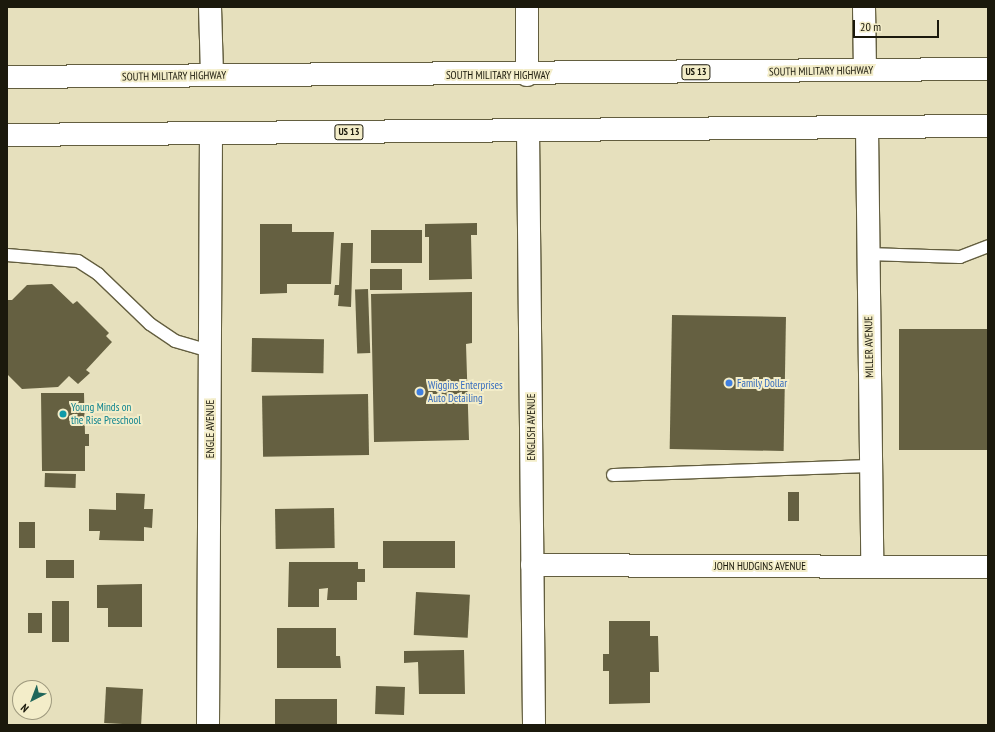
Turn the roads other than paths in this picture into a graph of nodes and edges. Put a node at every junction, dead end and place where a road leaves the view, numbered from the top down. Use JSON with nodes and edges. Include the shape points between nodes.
{"nodes":[{"id":1,"x":210,"y":7,"type":"edge"},
{"id":2,"x":527,"y":7,"type":"edge"},
{"id":3,"x":864,"y":7,"type":"edge"},
{"id":4,"x":988,"y":69,"type":"edge"},
{"id":5,"x":865,"y":70,"type":"junction"},
{"id":6,"x":212,"y":75,"type":"junction"},
{"id":7,"x":528,"y":75,"type":"junction"},
{"id":8,"x":7,"y":77,"type":"edge"},
{"id":9,"x":988,"y":126,"type":"edge"},
{"id":10,"x":867,"y":128,"type":"junction"},
{"id":11,"x":528,"y":130,"type":"junction"},
{"id":12,"x":211,"y":134,"type":"junction"},
{"id":13,"x":7,"y":135,"type":"edge"},
{"id":14,"x":988,"y":246,"type":"edge"},
{"id":15,"x":868,"y":254,"type":"junction"},
{"id":16,"x":7,"y":255,"type":"edge"},
{"id":17,"x":210,"y":351,"type":"junction"},
{"id":18,"x":871,"y":466,"type":"junction"},
{"id":19,"x":612,"y":475,"type":"dead end"},
{"id":20,"x":532,"y":564,"type":"junction"},
{"id":21,"x":872,"y":567,"type":"junction"},
{"id":22,"x":988,"y":567,"type":"edge"},
{"id":23,"x":208,"y":725,"type":"edge"},
{"id":24,"x":534,"y":725,"type":"edge"}],
"edges":[{"from":1,"to":6,"type":"street"},
{"from":2,"to":7,"type":"street"},
{"from":3,"to":5,"type":"street"},
{"from":4,"to":5,"type":"street","name":"SOUTH MILITARY HIGHWAY","number":"US 13"},
{"from":5,"to":7,"type":"street","name":"SOUTH MILITARY HIGHWAY","number":"US 13"},
{"from":6,"to":7,"type":"street","name":"SOUTH MILITARY HIGHWAY","number":"US 13"},
{"from":6,"to":8,"type":"street","name":"SOUTH MILITARY HIGHWAY","number":"US 13"},
{"from":9,"to":10,"type":"street","number":"US 13"},
{"from":10,"to":11,"type":"street","number":"US 13"},
{"from":10,"to":15,"type":"street","name":"MILLER AVENUE"},
{"from":11,"to":12,"type":"street","number":"US 13"},
{"from":11,"to":20,"type":"street","name":"ENGLISH AVENUE"},
{"from":12,"to":13,"type":"street","number":"US 13"},
{"from":12,"to":17,"type":"street","name":"ENGLE AVENUE"},
{"from":14,"to":15,"type":"lane","via":[[960,257]]},
{"from":15,"to":18,"type":"street","name":"MILLER AVENUE"},
{"from":16,"to":17,"type":"lane","via":[[78,261],[98,274],[150,324],[175,340]]},
{"from":17,"to":23,"type":"street","name":"ENGLE AVENUE"},
{"from":18,"to":19,"type":"lane"},
{"from":18,"to":21,"type":"street","name":"MILLER AVENUE"},
{"from":20,"to":21,"type":"street","name":"JOHN HUDGINS AVENUE"},
{"from":20,"to":24,"type":"street","name":"ENGLISH AVENUE"},
{"from":21,"to":22,"type":"street","name":"JOHN HUDGINS AVENUE"}]}
